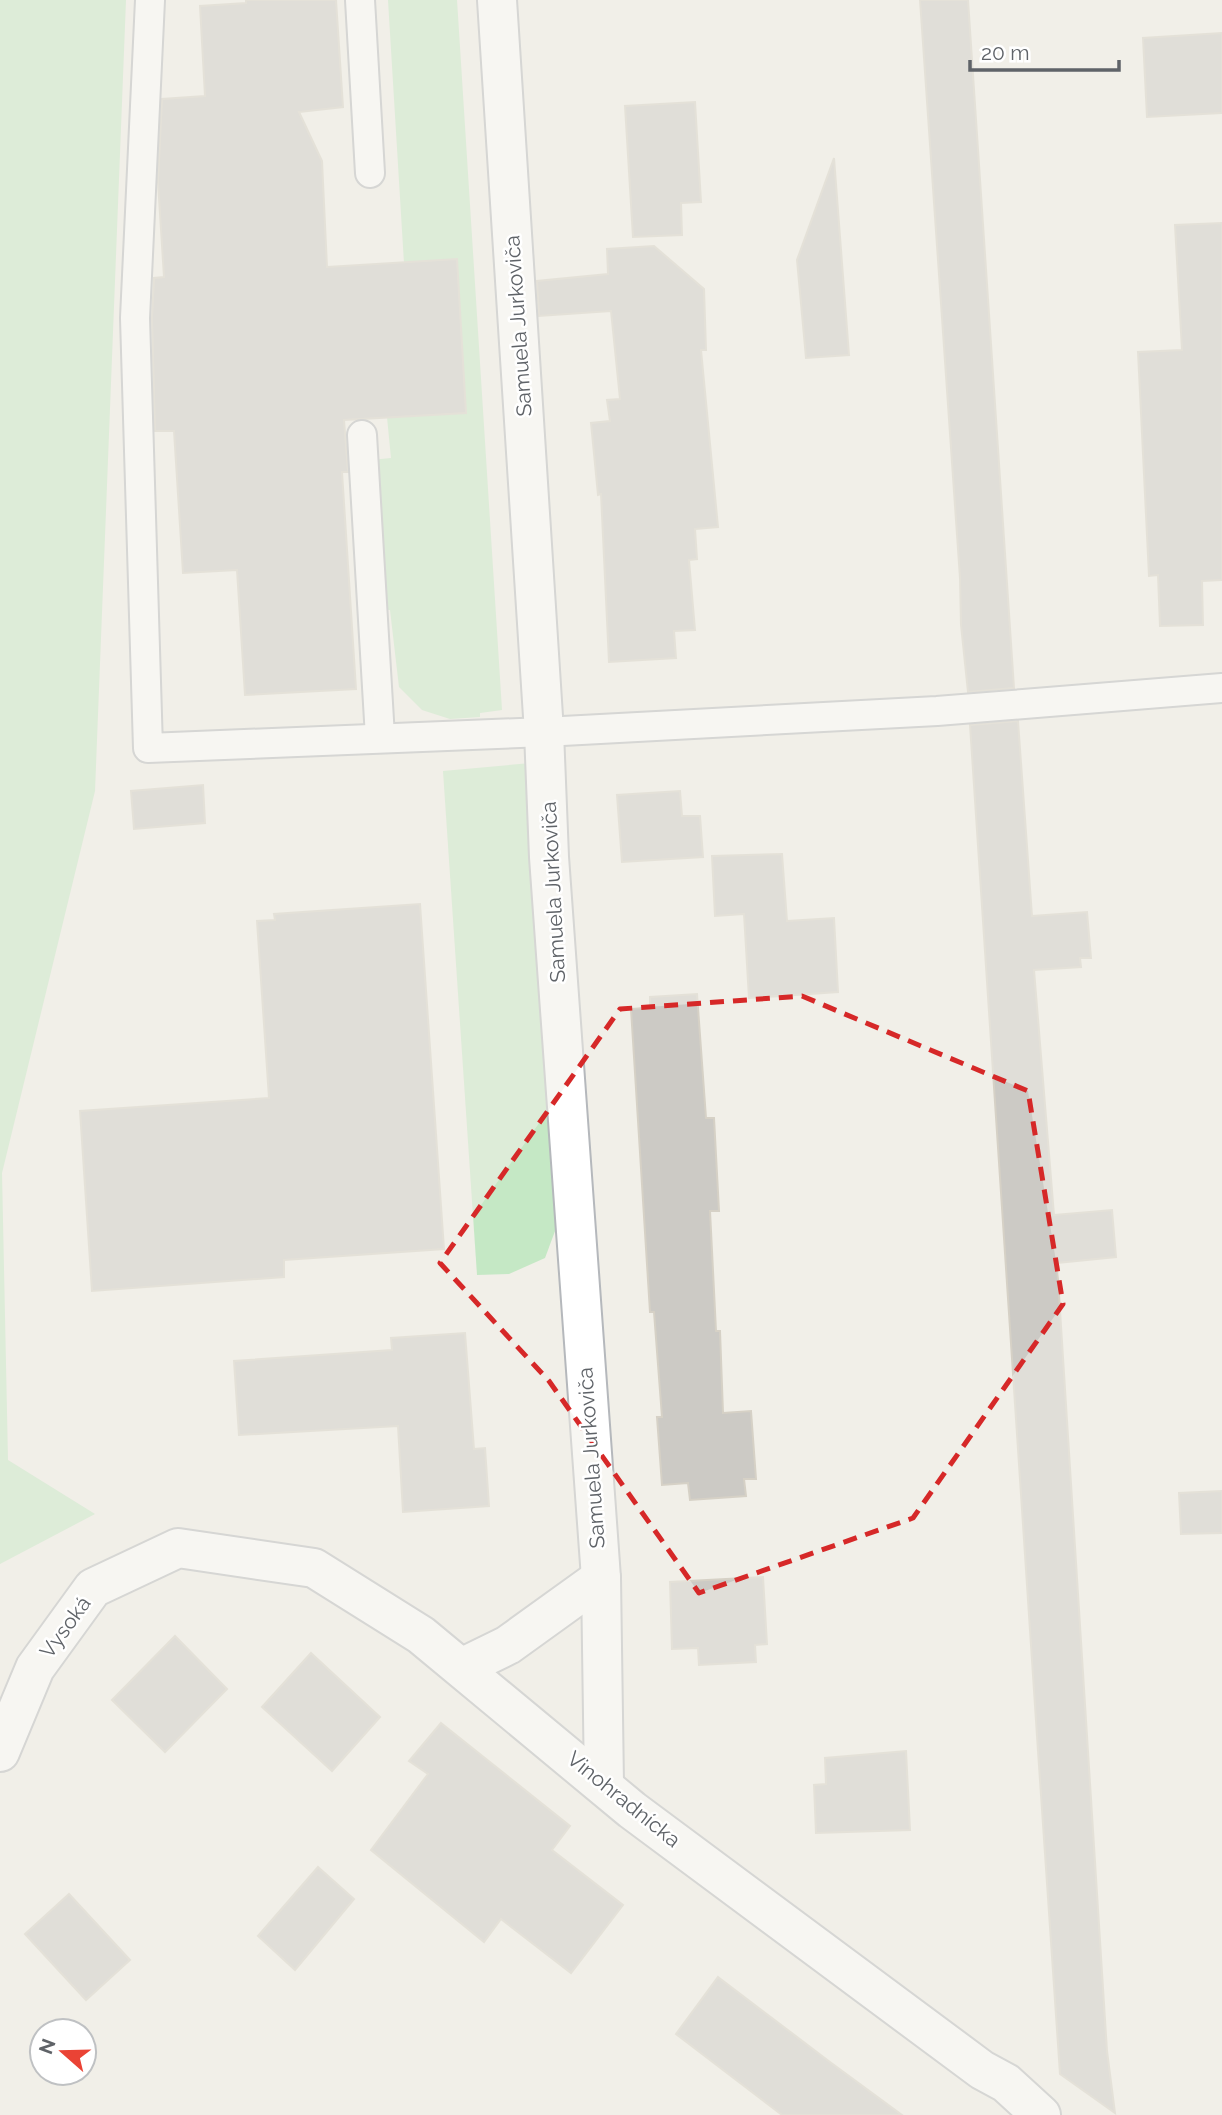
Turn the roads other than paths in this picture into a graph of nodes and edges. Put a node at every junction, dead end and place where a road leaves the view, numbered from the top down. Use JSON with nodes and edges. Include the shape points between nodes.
{"nodes":[{"id":1,"x":150,"y":0,"type":"edge"},
{"id":2,"x":360,"y":0,"type":"edge"},
{"id":3,"x":497,"y":0,"type":"edge"},
{"id":4,"x":370,"y":173,"type":"dead end"},
{"id":5,"x":362,"y":435,"type":"dead end"},
{"id":6,"x":1222,"y":688,"type":"edge"},
{"id":7,"x":544,"y":732,"type":"junction"},
{"id":8,"x":380,"y":737,"type":"junction"},
{"id":9,"x":178,"y":1548,"type":"joint"},
{"id":10,"x":601,"y":1578,"type":"junction"},
{"id":11,"x":463,"y":1667,"type":"junction"},
{"id":12,"x":0,"y":1752,"type":"edge"},
{"id":13,"x":604,"y":1784,"type":"junction"},
{"id":14,"x":1009,"y":2099,"type":"edge"},
{"id":15,"x":1041,"y":2115,"type":"edge"}],
"edges":[{"from":1,"to":8,"type":"lane","via":[[135,318],[148,748]]},
{"from":2,"to":4,"type":"lane"},
{"from":3,"to":7,"type":"street","name":"Samuela Jurkoviča"},
{"from":5,"to":8,"type":"lane"},
{"from":6,"to":7,"type":"lane","via":[[937,711]]},
{"from":7,"to":8,"type":"lane"},
{"from":7,"to":10,"type":"street","name":"Samuela Jurkoviča"},
{"from":9,"to":11,"type":"street","name":"Vinohradnícka","via":[[314,1568]]},
{"from":9,"to":12,"type":"street","name":"Vysoká","via":[[93,1588],[35,1668]]},
{"from":10,"to":11,"type":"street","via":[[508,1645]]},
{"from":10,"to":13,"type":"street","name":"Samuela Jurkoviča"},
{"from":11,"to":13,"type":"street","name":"Vinohradnícka"},
{"from":13,"to":14,"type":"street","name":"Vinohradnícka","via":[[643,1818],[982,2070]]},
{"from":14,"to":15,"type":"street","name":"Vinohradnícka"}]}
